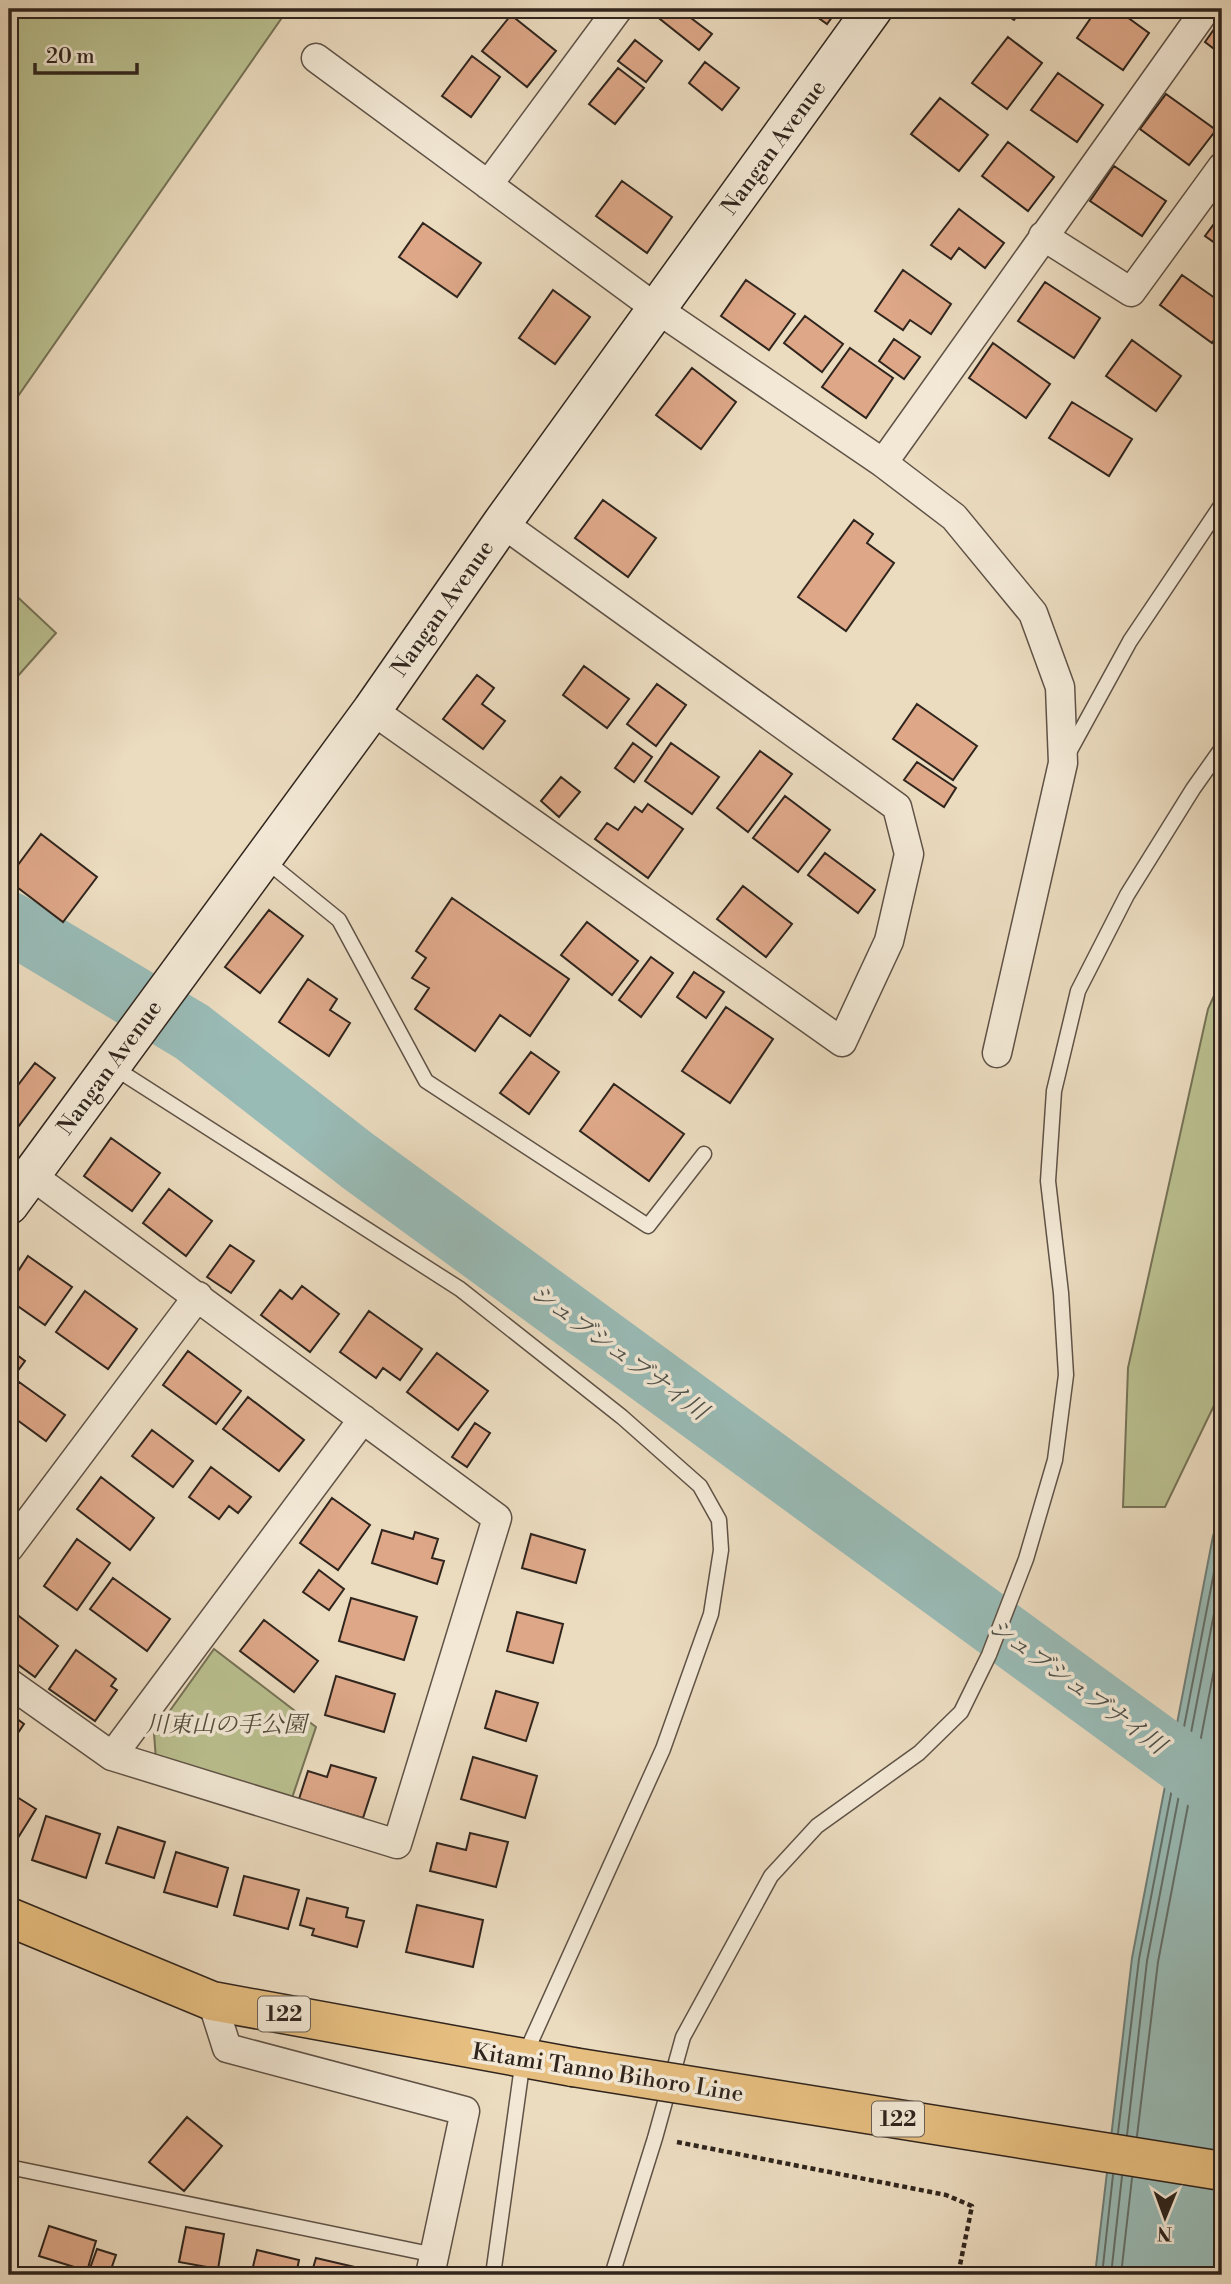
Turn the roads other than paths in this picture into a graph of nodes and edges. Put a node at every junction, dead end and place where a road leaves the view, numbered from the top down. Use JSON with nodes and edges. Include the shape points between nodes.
{"nodes":[{"id":1,"x":618,"y":9,"type":"edge"},
{"id":2,"x":873,"y":9,"type":"edge"},
{"id":3,"x":1206,"y":9,"type":"edge"},
{"id":4,"x":316,"y":58,"type":"dead end"},
{"id":5,"x":1222,"y":167,"type":"edge"},
{"id":6,"x":488,"y":185,"type":"junction"},
{"id":7,"x":1043,"y":236,"type":"junction"},
{"id":8,"x":657,"y":309,"type":"junction"},
{"id":9,"x":883,"y":463,"type":"junction"},
{"id":10,"x":1222,"y":504,"type":"edge"},
{"id":11,"x":502,"y":523,"type":"junction"},
{"id":12,"x":372,"y":710,"type":"junction"},
{"id":13,"x":1222,"y":748,"type":"edge"},
{"id":14,"x":1063,"y":763,"type":"junction"},
{"id":15,"x":263,"y":858,"type":"junction"},
{"id":16,"x":997,"y":1053,"type":"dead end"},
{"id":17,"x":120,"y":1055,"type":"junction"},
{"id":18,"x":704,"y":1154,"type":"dead end"},
{"id":19,"x":31,"y":1175,"type":"junction"},
{"id":20,"x":9,"y":1205,"type":"edge"},
{"id":21,"x":198,"y":1296,"type":"junction"},
{"id":22,"x":363,"y":1419,"type":"junction"},
{"id":23,"x":9,"y":1548,"type":"edge"},
{"id":24,"x":9,"y":1683,"type":"edge"},
{"id":25,"x":112,"y":1756,"type":"junction"},
{"id":26,"x":9,"y":1917,"type":"edge"},
{"id":27,"x":212,"y":2001,"type":"junction"},
{"id":28,"x":523,"y":2059,"type":"junction"},
{"id":29,"x":9,"y":2167,"type":"edge"},
{"id":30,"x":1222,"y":2171,"type":"edge"},
{"id":31,"x":432,"y":2265,"type":"edge"},
{"id":32,"x":493,"y":2275,"type":"edge"},
{"id":33,"x":612,"y":2275,"type":"edge"}],
"edges":[{"from":1,"to":6,"type":"street"},
{"from":2,"to":8,"type":"main road","name":"Nangan Avenue"},
{"from":3,"to":7,"type":"street"},
{"from":4,"to":6,"type":"street"},
{"from":5,"to":7,"type":"street","via":[[1131,292]]},
{"from":6,"to":8,"type":"street"},
{"from":7,"to":9,"type":"street"},
{"from":8,"to":9,"type":"street"},
{"from":8,"to":11,"type":"main road","name":"Nangan Avenue"},
{"from":9,"to":14,"type":"street","via":[[954,517],[1033,613],[1060,687]]},
{"from":10,"to":14,"type":"lane","via":[[1130,641]]},
{"from":11,"to":12,"type":"main road","name":"Nangan Avenue"},
{"from":11,"to":12,"type":"street","via":[[897,807],[909,853],[889,941],[842,1042]]},
{"from":12,"to":15,"type":"main road","name":"Nangan Avenue"},
{"from":13,"to":33,"type":"lane","via":[[1127,895],[1079,991],[1054,1091],[1048,1181],[1066,1375],[1055,1460],[1026,1559],[989,1655],[961,1713],[919,1753],[817,1826],[771,1876],[683,2037]]},
{"from":14,"to":16,"type":"street"},
{"from":15,"to":17,"type":"main road","name":"Nangan Avenue"},
{"from":15,"to":18,"type":"lane","via":[[339,920],[426,1081],[648,1226]]},
{"from":17,"to":19,"type":"main road","name":"Nangan Avenue"},
{"from":17,"to":28,"type":"lane","via":[[460,1289],[622,1417],[700,1486],[719,1520],[721,1550],[711,1614],[663,1749]]},
{"from":19,"to":20,"type":"main road","name":"Nangan Avenue"},
{"from":19,"to":21,"type":"street"},
{"from":21,"to":22,"type":"street"},
{"from":21,"to":23,"type":"street"},
{"from":22,"to":25,"type":"street"},
{"from":22,"to":25,"type":"street","via":[[497,1518],[397,1844]]},
{"from":24,"to":25,"type":"street"},
{"from":26,"to":27,"type":"main road","name":"Kitami Tanno Bihoro Line","number":"122"},
{"from":27,"to":28,"type":"main road","name":"Kitami Tanno Bihoro Line","number":"122"},
{"from":27,"to":31,"type":"street","via":[[227,2048],[465,2111]]},
{"from":28,"to":30,"type":"main road","name":"Kitami Tanno Bihoro Line","number":"122","bridge":true},
{"from":28,"to":32,"type":"lane"},
{"from":29,"to":31,"type":"lane"}]}
